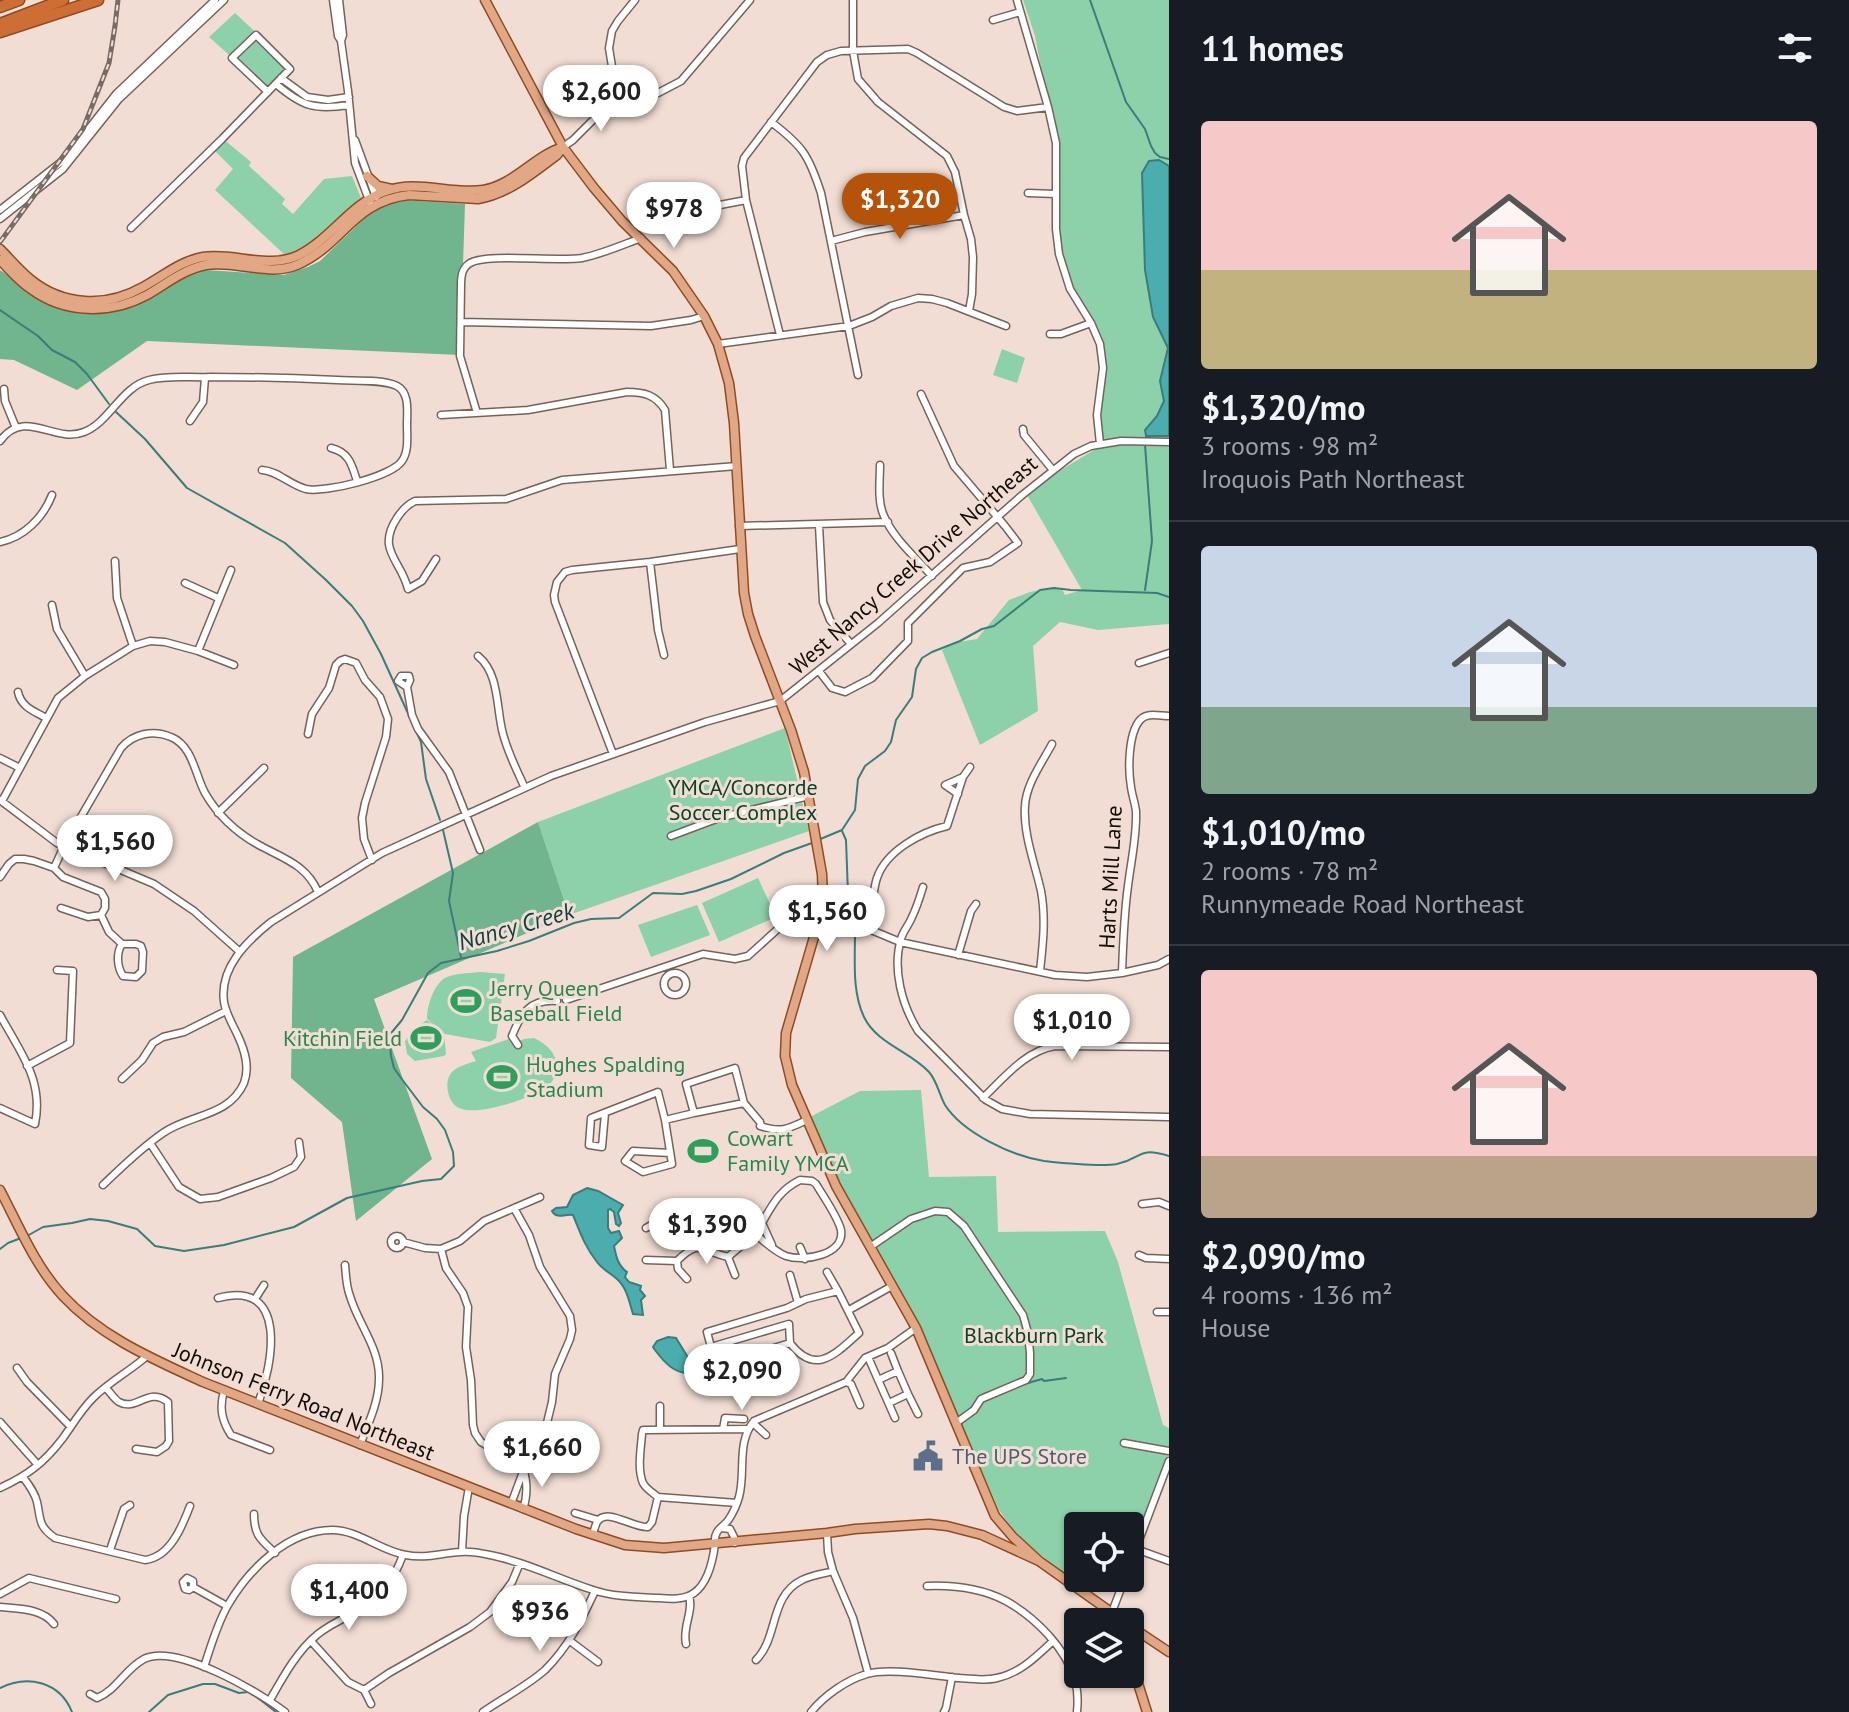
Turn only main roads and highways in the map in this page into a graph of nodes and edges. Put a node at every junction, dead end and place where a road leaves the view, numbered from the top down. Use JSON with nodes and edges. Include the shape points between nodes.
{"nodes":[{"id":1,"x":19,"y":0,"type":"edge"},
{"id":2,"x":63,"y":0,"type":"edge"},
{"id":3,"x":83,"y":0,"type":"edge"},
{"id":4,"x":98,"y":0,"type":"edge"},
{"id":5,"x":485,"y":0,"type":"edge"},
{"id":6,"x":0,"y":7,"type":"edge"},
{"id":7,"x":0,"y":28,"type":"edge"},
{"id":8,"x":563,"y":147,"type":"junction"},
{"id":9,"x":367,"y":176,"type":"road end"},
{"id":10,"x":393,"y":189,"type":"junction"},
{"id":11,"x":373,"y":201,"type":"junction"},
{"id":12,"x":0,"y":249,"type":"edge"},
{"id":13,"x":0,"y":260,"type":"edge"},
{"id":14,"x":0,"y":1190,"type":"edge"},
{"id":15,"x":995,"y":1516,"type":"junction"},
{"id":16,"x":982,"y":1535,"type":"junction"},
{"id":17,"x":1013,"y":1537,"type":"junction"},
{"id":18,"x":995,"y":1540,"type":"junction"},
{"id":19,"x":1039,"y":1561,"type":"junction"},
{"id":20,"x":1102,"y":1608,"type":"edge"},
{"id":21,"x":1144,"y":1635,"type":"edge"},
{"id":22,"x":1169,"y":1652,"type":"edge"},
{"id":23,"x":1137,"y":1688,"type":"edge"},
{"id":24,"x":1138,"y":1688,"type":"edge"},
{"id":25,"x":1145,"y":1712,"type":"edge"}],
"edges":[{"from":1,"to":6,"type":"highway"},
{"from":2,"to":7,"type":"highway"},
{"from":3,"to":7,"type":"highway"},
{"from":4,"to":7,"type":"highway"},
{"from":5,"to":8,"type":"main road"},
{"from":8,"to":10,"type":"main road","via":[[506,182],[481,190]]},
{"from":8,"to":11,"type":"main road","via":[[489,197],[409,195]]},
{"from":8,"to":15,"type":"main road","via":[[622,221],[673,271],[718,344],[734,423],[748,614],[800,758],[822,874],[822,903],[786,1033],[785,1056],[792,1085],[844,1202],[916,1328]]},
{"from":9,"to":10,"type":"main road","via":[[378,186]]},
{"from":10,"to":11,"type":"main road"},
{"from":11,"to":12,"type":"main road","via":[[292,258],[203,257],[129,295],[105,301],[56,295],[32,281]]},
{"from":11,"to":13,"type":"main road","via":[[314,256],[297,265],[201,266],[111,308],[85,309],[49,300]]},
{"from":14,"to":16,"type":"main road","name":"Johnson Ferry Road Northeast","via":[[44,1272],[106,1333],[224,1391],[593,1535],[651,1548],[929,1524]]},
{"from":15,"to":16,"type":"main road","via":[[995,1528]]},
{"from":15,"to":17,"type":"main road"},
{"from":16,"to":18,"type":"main road","name":"Johnson Ferry Road Northeast"},
{"from":17,"to":18,"type":"main road"},
{"from":17,"to":19,"type":"main road"},
{"from":18,"to":19,"type":"main road","name":"Johnson Ferry Road Northeast"},
{"from":19,"to":20,"type":"main road"},
{"from":21,"to":22,"type":"main road"},
{"from":23,"to":25,"type":"main road"},
{"from":24,"to":25,"type":"main road"}]}
